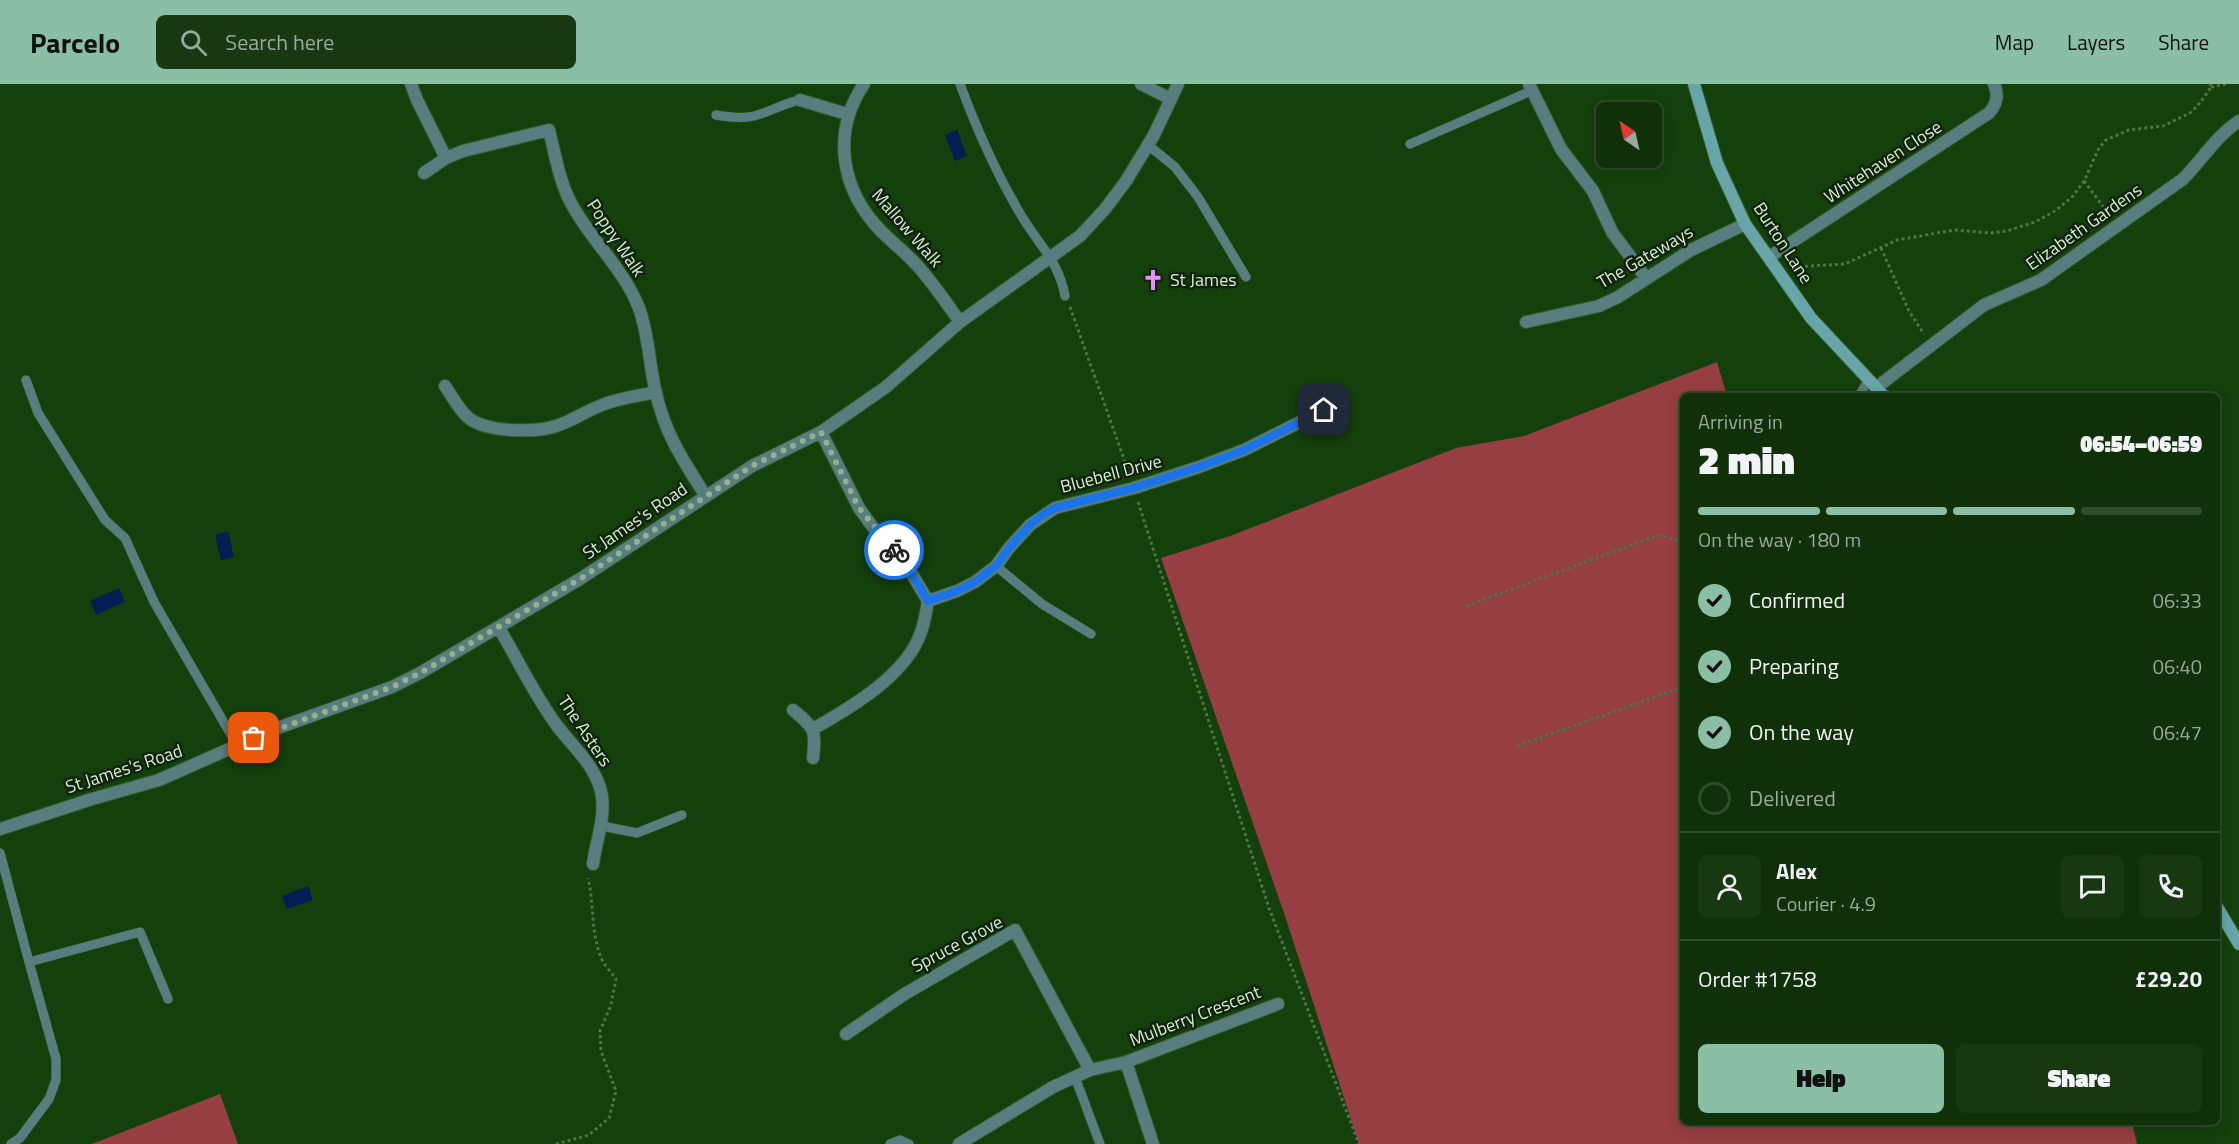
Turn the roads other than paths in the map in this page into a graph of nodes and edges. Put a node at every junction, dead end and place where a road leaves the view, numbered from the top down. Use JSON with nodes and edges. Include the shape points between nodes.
{"nodes":[{"id":1,"x":411,"y":84,"type":"edge"},
{"id":2,"x":864,"y":84,"type":"edge"},
{"id":3,"x":960,"y":84,"type":"edge"},
{"id":4,"x":1141,"y":84,"type":"edge"},
{"id":5,"x":1178,"y":84,"type":"edge"},
{"id":6,"x":1694,"y":84,"type":"edge"},
{"id":7,"x":1994,"y":84,"type":"edge"},
{"id":8,"x":1530,"y":87,"type":"edge"},
{"id":9,"x":1171,"y":99,"type":"junction"},
{"id":10,"x":800,"y":100,"type":"joint"},
{"id":11,"x":848,"y":114,"type":"junction"},
{"id":12,"x":716,"y":115,"type":"dead end"},
{"id":13,"x":2239,"y":120,"type":"edge"},
{"id":14,"x":1410,"y":144,"type":"dead end"},
{"id":15,"x":1148,"y":145,"type":"junction"},
{"id":16,"x":446,"y":158,"type":"junction"},
{"id":17,"x":424,"y":173,"type":"dead end"},
{"id":18,"x":1745,"y":224,"type":"junction"},
{"id":19,"x":1050,"y":256,"type":"junction"},
{"id":20,"x":1769,"y":257,"type":"junction"},
{"id":21,"x":1246,"y":276,"type":"dead end"},
{"id":22,"x":1647,"y":278,"type":"junction"},
{"id":23,"x":1065,"y":296,"type":"road end"},
{"id":24,"x":960,"y":322,"type":"junction"},
{"id":25,"x":1526,"y":322,"type":"dead end"},
{"id":26,"x":26,"y":380,"type":"dead end"},
{"id":27,"x":445,"y":386,"type":"dead end"},
{"id":28,"x":1877,"y":388,"type":"edge"},
{"id":29,"x":656,"y":392,"type":"junction"},
{"id":30,"x":1324,"y":410,"type":"dead end"},
{"id":31,"x":821,"y":432,"type":"junction"},
{"id":32,"x":705,"y":495,"type":"junction"},
{"id":33,"x":996,"y":566,"type":"junction"},
{"id":34,"x":928,"y":601,"type":"junction"},
{"id":35,"x":499,"y":628,"type":"junction"},
{"id":36,"x":1091,"y":634,"type":"dead end"},
{"id":37,"x":793,"y":710,"type":"dead end"},
{"id":38,"x":813,"y":729,"type":"junction"},
{"id":39,"x":237,"y":745,"type":"junction"},
{"id":40,"x":813,"y":758,"type":"dead end"},
{"id":41,"x":682,"y":815,"type":"dead end"},
{"id":42,"x":602,"y":826,"type":"junction"},
{"id":43,"x":0,"y":829,"type":"edge"},
{"id":44,"x":0,"y":853,"type":"edge"},
{"id":45,"x":593,"y":864,"type":"road end"},
{"id":46,"x":2220,"y":912,"type":"edge"},
{"id":47,"x":2239,"y":944,"type":"edge"},
{"id":48,"x":29,"y":962,"type":"junction"},
{"id":49,"x":168,"y":999,"type":"dead end"},
{"id":50,"x":1278,"y":1004,"type":"dead end"},
{"id":51,"x":846,"y":1034,"type":"dead end"},
{"id":52,"x":1126,"y":1062,"type":"junction"},
{"id":53,"x":1090,"y":1070,"type":"junction"},
{"id":54,"x":1075,"y":1077,"type":"junction"},
{"id":55,"x":12,"y":1144,"type":"edge"},
{"id":56,"x":890,"y":1144,"type":"edge"},
{"id":57,"x":909,"y":1144,"type":"edge"},
{"id":58,"x":959,"y":1144,"type":"edge"},
{"id":59,"x":1100,"y":1144,"type":"edge"},
{"id":60,"x":1153,"y":1144,"type":"edge"}],
"edges":[{"from":1,"to":16,"type":"street"},
{"from":2,"to":11,"type":"street","name":"Mallow Walk"},
{"from":3,"to":19,"type":"lane","via":[[998,174]]},
{"from":4,"to":9,"type":"street"},
{"from":5,"to":9,"type":"street","name":"St James's Road"},
{"from":6,"to":18,"type":"street","name":"Burton Lane","via":[[1717,163]]},
{"from":7,"to":20,"type":"street","name":"Whitehaven Close","via":[[1996,101],[1989,113]]},
{"from":8,"to":14,"type":"lane"},
{"from":8,"to":22,"type":"street","via":[[1562,149],[1597,199],[1612,232]]},
{"from":9,"to":15,"type":"street","name":"St James's Road"},
{"from":10,"to":11,"type":"street"},
{"from":10,"to":12,"type":"lane","via":[[750,117]]},
{"from":11,"to":24,"type":"street","name":"Mallow Walk","via":[[844,157],[855,197],[881,231],[920,268]]},
{"from":13,"to":28,"type":"street","name":"Elizabeth Gardens","via":[[2182,179],[2041,280],[1984,305]]},
{"from":15,"to":19,"type":"street","name":"St James's Road","via":[[1105,209],[1080,236]]},
{"from":15,"to":21,"type":"lane","via":[[1175,167]]},
{"from":16,"to":17,"type":"street","name":"Poppy Walk"},
{"from":16,"to":29,"type":"street","name":"Poppy Walk","via":[[549,130],[569,199],[625,280],[639,309]]},
{"from":18,"to":20,"type":"street","name":"Burton Lane"},
{"from":18,"to":22,"type":"street","name":"The Gateways","via":[[1691,250]]},
{"from":19,"to":23,"type":"lane","via":[[1062,278]]},
{"from":19,"to":24,"type":"street","name":"St James's Road"},
{"from":20,"to":28,"type":"street","name":"Burton Lane","via":[[1811,318]]},
{"from":22,"to":25,"type":"street","name":"The Gateways","via":[[1599,306]]},
{"from":24,"to":31,"type":"street","name":"St James's Road","via":[[886,387]]},
{"from":26,"to":39,"type":"lane","via":[[38,413],[99,511],[125,538],[154,602]]},
{"from":27,"to":29,"type":"street","via":[[462,412],[481,425],[527,429],[555,427],[601,405]]},
{"from":29,"to":32,"type":"street","name":"Poppy Walk","via":[[670,439]]},
{"from":30,"to":33,"type":"street","name":"Bluebell Drive","via":[[1244,450],[1199,467],[1055,508],[1042,515]]},
{"from":31,"to":32,"type":"street","name":"St James's Road","via":[[781,450]]},
{"from":31,"to":34,"type":"street","via":[[859,508],[906,564]]},
{"from":32,"to":35,"type":"street","name":"St James's Road","via":[[673,520]]},
{"from":33,"to":34,"type":"street","name":"Bluebell Drive","via":[[975,582]]},
{"from":33,"to":36,"type":"lane","via":[[1042,604]]},
{"from":34,"to":38,"type":"street","via":[[921,633],[899,666],[852,707]]},
{"from":35,"to":39,"type":"street","name":"St James's Road","via":[[392,687]]},
{"from":35,"to":42,"type":"street","name":"The Asters","via":[[558,727],[590,765],[602,798]]},
{"from":37,"to":38,"type":"street"},
{"from":38,"to":40,"type":"street"},
{"from":39,"to":43,"type":"street","name":"St James's Road","via":[[159,780]]},
{"from":41,"to":42,"type":"lane","via":[[637,833]]},
{"from":42,"to":45,"type":"street","name":"The Asters"},
{"from":44,"to":48,"type":"lane"},
{"from":46,"to":47,"type":"street"},
{"from":48,"to":49,"type":"lane","via":[[141,932]]},
{"from":48,"to":55,"type":"lane","via":[[56,1059],[56,1080],[49,1099]]},
{"from":50,"to":52,"type":"street","name":"Mulberry Crescent"},
{"from":51,"to":53,"type":"street","name":"Spruce Grove","via":[[903,995],[1015,930]]},
{"from":52,"to":53,"type":"street","name":"Mulberry Crescent"},
{"from":52,"to":60,"type":"street","name":"Mulberry Crescent"},
{"from":53,"to":54,"type":"street","name":"Mulberry Crescent"},
{"from":54,"to":58,"type":"street","name":"Mulberry Crescent"},
{"from":54,"to":59,"type":"lane"},
{"from":56,"to":57,"type":"lane","via":[[900,1140]]}]}
